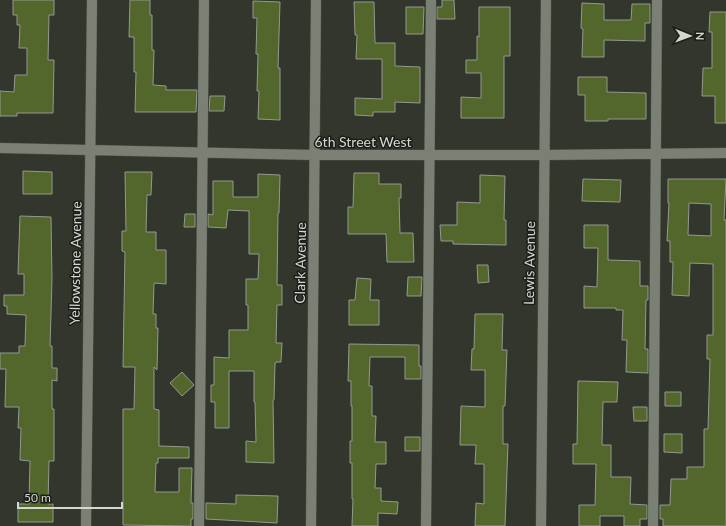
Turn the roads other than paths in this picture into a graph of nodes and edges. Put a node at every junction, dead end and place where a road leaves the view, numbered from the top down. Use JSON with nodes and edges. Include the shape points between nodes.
{"nodes":[{"id":1,"x":92,"y":0,"type":"edge"},
{"id":2,"x":204,"y":0,"type":"edge"},
{"id":3,"x":316,"y":0,"type":"edge"},
{"id":4,"x":431,"y":0,"type":"edge"},
{"id":5,"x":546,"y":0,"type":"edge"},
{"id":6,"x":657,"y":0,"type":"edge"},
{"id":7,"x":0,"y":148,"type":"edge"},
{"id":8,"x":90,"y":150,"type":"junction"},
{"id":9,"x":202,"y":152,"type":"junction"},
{"id":10,"x":726,"y":153,"type":"edge"},
{"id":11,"x":656,"y":154,"type":"junction"},
{"id":12,"x":315,"y":155,"type":"junction"},
{"id":13,"x":430,"y":155,"type":"junction"},
{"id":14,"x":544,"y":155,"type":"junction"},
{"id":15,"x":86,"y":526,"type":"edge"},
{"id":16,"x":199,"y":526,"type":"edge"},
{"id":17,"x":311,"y":526,"type":"edge"},
{"id":18,"x":426,"y":526,"type":"edge"},
{"id":19,"x":541,"y":526,"type":"edge"},
{"id":20,"x":653,"y":526,"type":"edge"}],
"edges":[{"from":1,"to":8,"type":"street","name":"Yellowstone Avenue"},
{"from":2,"to":9,"type":"street"},
{"from":3,"to":12,"type":"street","name":"Clark Avenue"},
{"from":4,"to":13,"type":"street"},
{"from":5,"to":14,"type":"street","name":"Lewis Avenue"},
{"from":6,"to":11,"type":"street"},
{"from":7,"to":8,"type":"street","name":"6th Street West"},
{"from":8,"to":9,"type":"street","name":"6th Street West"},
{"from":8,"to":15,"type":"street","name":"Yellowstone Avenue"},
{"from":9,"to":12,"type":"street","name":"6th Street West"},
{"from":9,"to":16,"type":"street"},
{"from":10,"to":11,"type":"street","name":"6th Street West"},
{"from":11,"to":14,"type":"street","name":"6th Street West"},
{"from":11,"to":20,"type":"street"},
{"from":12,"to":13,"type":"street","name":"6th Street West"},
{"from":12,"to":17,"type":"street","name":"Clark Avenue"},
{"from":13,"to":14,"type":"street","name":"6th Street West"},
{"from":13,"to":18,"type":"street"},
{"from":14,"to":19,"type":"street","name":"Lewis Avenue"}]}
